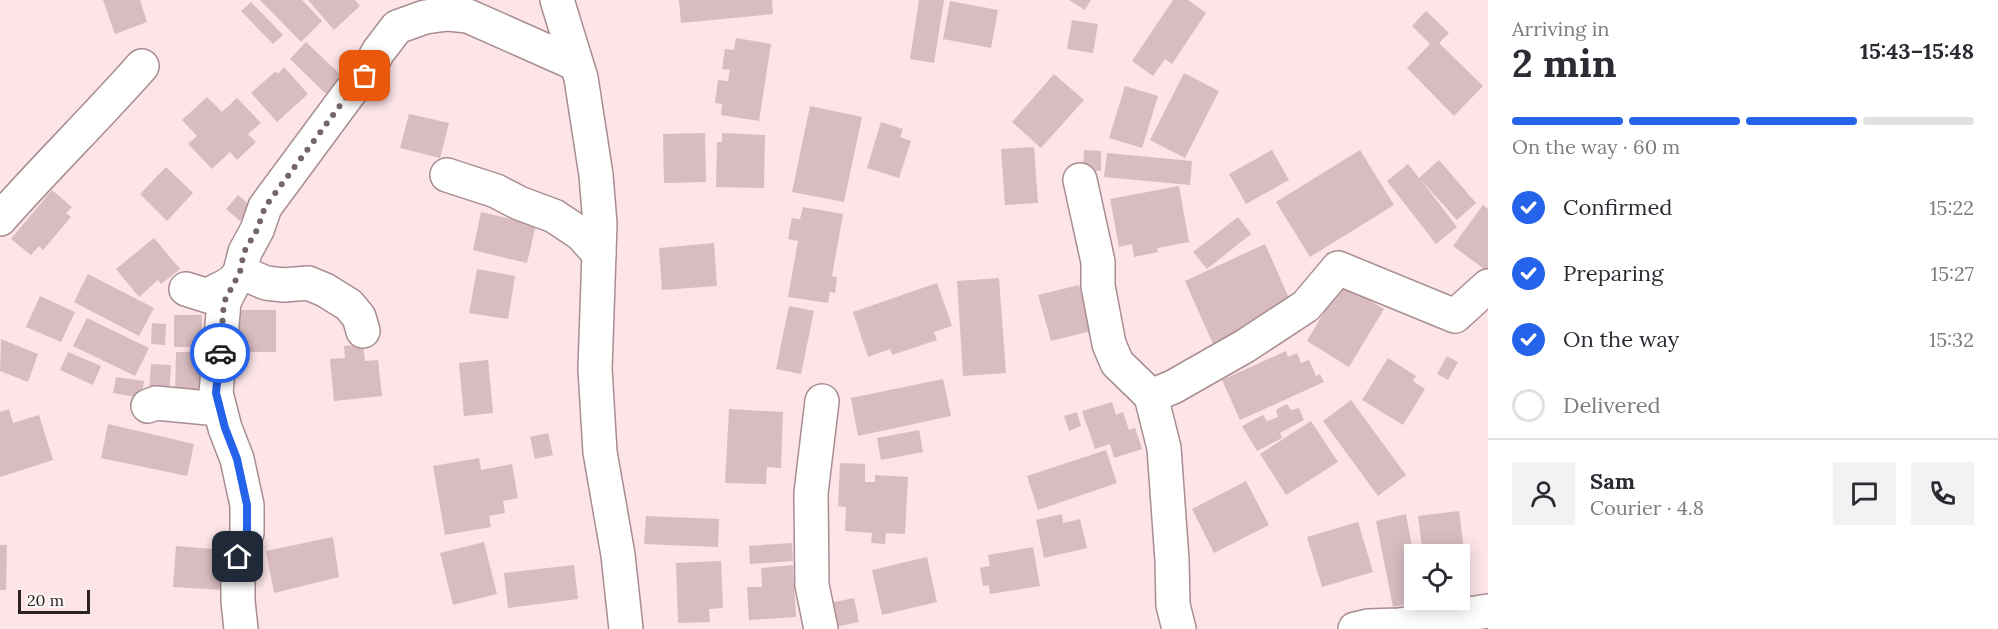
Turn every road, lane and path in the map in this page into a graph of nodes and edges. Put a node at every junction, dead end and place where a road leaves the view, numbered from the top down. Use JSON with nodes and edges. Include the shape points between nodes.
{"nodes":[{"id":1,"x":558,"y":4,"type":"edge"},
{"id":2,"x":506,"y":34,"type":"junction"},
{"id":3,"x":576,"y":64,"type":"junction"},
{"id":4,"x":142,"y":66,"type":"dead end"},
{"id":5,"x":447,"y":175,"type":"dead end"},
{"id":6,"x":1080,"y":180,"type":"dead end"},
{"id":7,"x":0,"y":219,"type":"edge"},
{"id":8,"x":598,"y":254,"type":"junction"},
{"id":9,"x":237,"y":277,"type":"junction"},
{"id":10,"x":1488,"y":286,"type":"edge"},
{"id":11,"x":186,"y":289,"type":"dead end"},
{"id":12,"x":363,"y":331,"type":"dead end"},
{"id":13,"x":1151,"y":396,"type":"junction"},
{"id":14,"x":822,"y":401,"type":"dead end"},
{"id":15,"x":148,"y":406,"type":"dead end"},
{"id":16,"x":219,"y":409,"type":"junction"},
{"id":17,"x":1488,"y":611,"type":"edge"},
{"id":18,"x":1399,"y":627,"type":"edge"},
{"id":19,"x":242,"y":629,"type":"edge"},
{"id":20,"x":626,"y":629,"type":"edge"},
{"id":21,"x":821,"y":629,"type":"edge"},
{"id":22,"x":1179,"y":629,"type":"edge"},
{"id":23,"x":1355,"y":629,"type":"edge"}],
"edges":[{"from":1,"to":2,"type":"street","via":[[529,28]]},
{"from":1,"to":3,"type":"street"},
{"from":2,"to":3,"type":"street"},
{"from":2,"to":9,"type":"street","via":[[468,16],[448,14],[397,27],[365,76],[265,207]]},
{"from":3,"to":8,"type":"street","via":[[596,175]]},
{"from":4,"to":7,"type":"street"},
{"from":5,"to":8,"type":"street","via":[[554,216],[581,234]]},
{"from":6,"to":13,"type":"street","via":[[1110,344],[1117,363]]},
{"from":8,"to":20,"type":"street","via":[[595,369],[599,440]]},
{"from":9,"to":11,"type":"street","via":[[208,296]]},
{"from":9,"to":12,"type":"street","via":[[284,285],[308,283],[325,290],[349,305],[359,317]]},
{"from":9,"to":16,"type":"street","via":[[224,302],[216,393]]},
{"from":10,"to":13,"type":"street","via":[[1455,316],[1338,268],[1306,306],[1245,346]]},
{"from":13,"to":22,"type":"street","via":[[1164,448],[1173,605]]},
{"from":14,"to":21,"type":"street","via":[[811,493],[812,585]]},
{"from":15,"to":16,"type":"street","via":[[156,403]]},
{"from":16,"to":19,"type":"street","via":[[237,459],[247,505],[247,533],[238,557]]},
{"from":17,"to":18,"type":"street"},
{"from":18,"to":23,"type":"street"}]}
